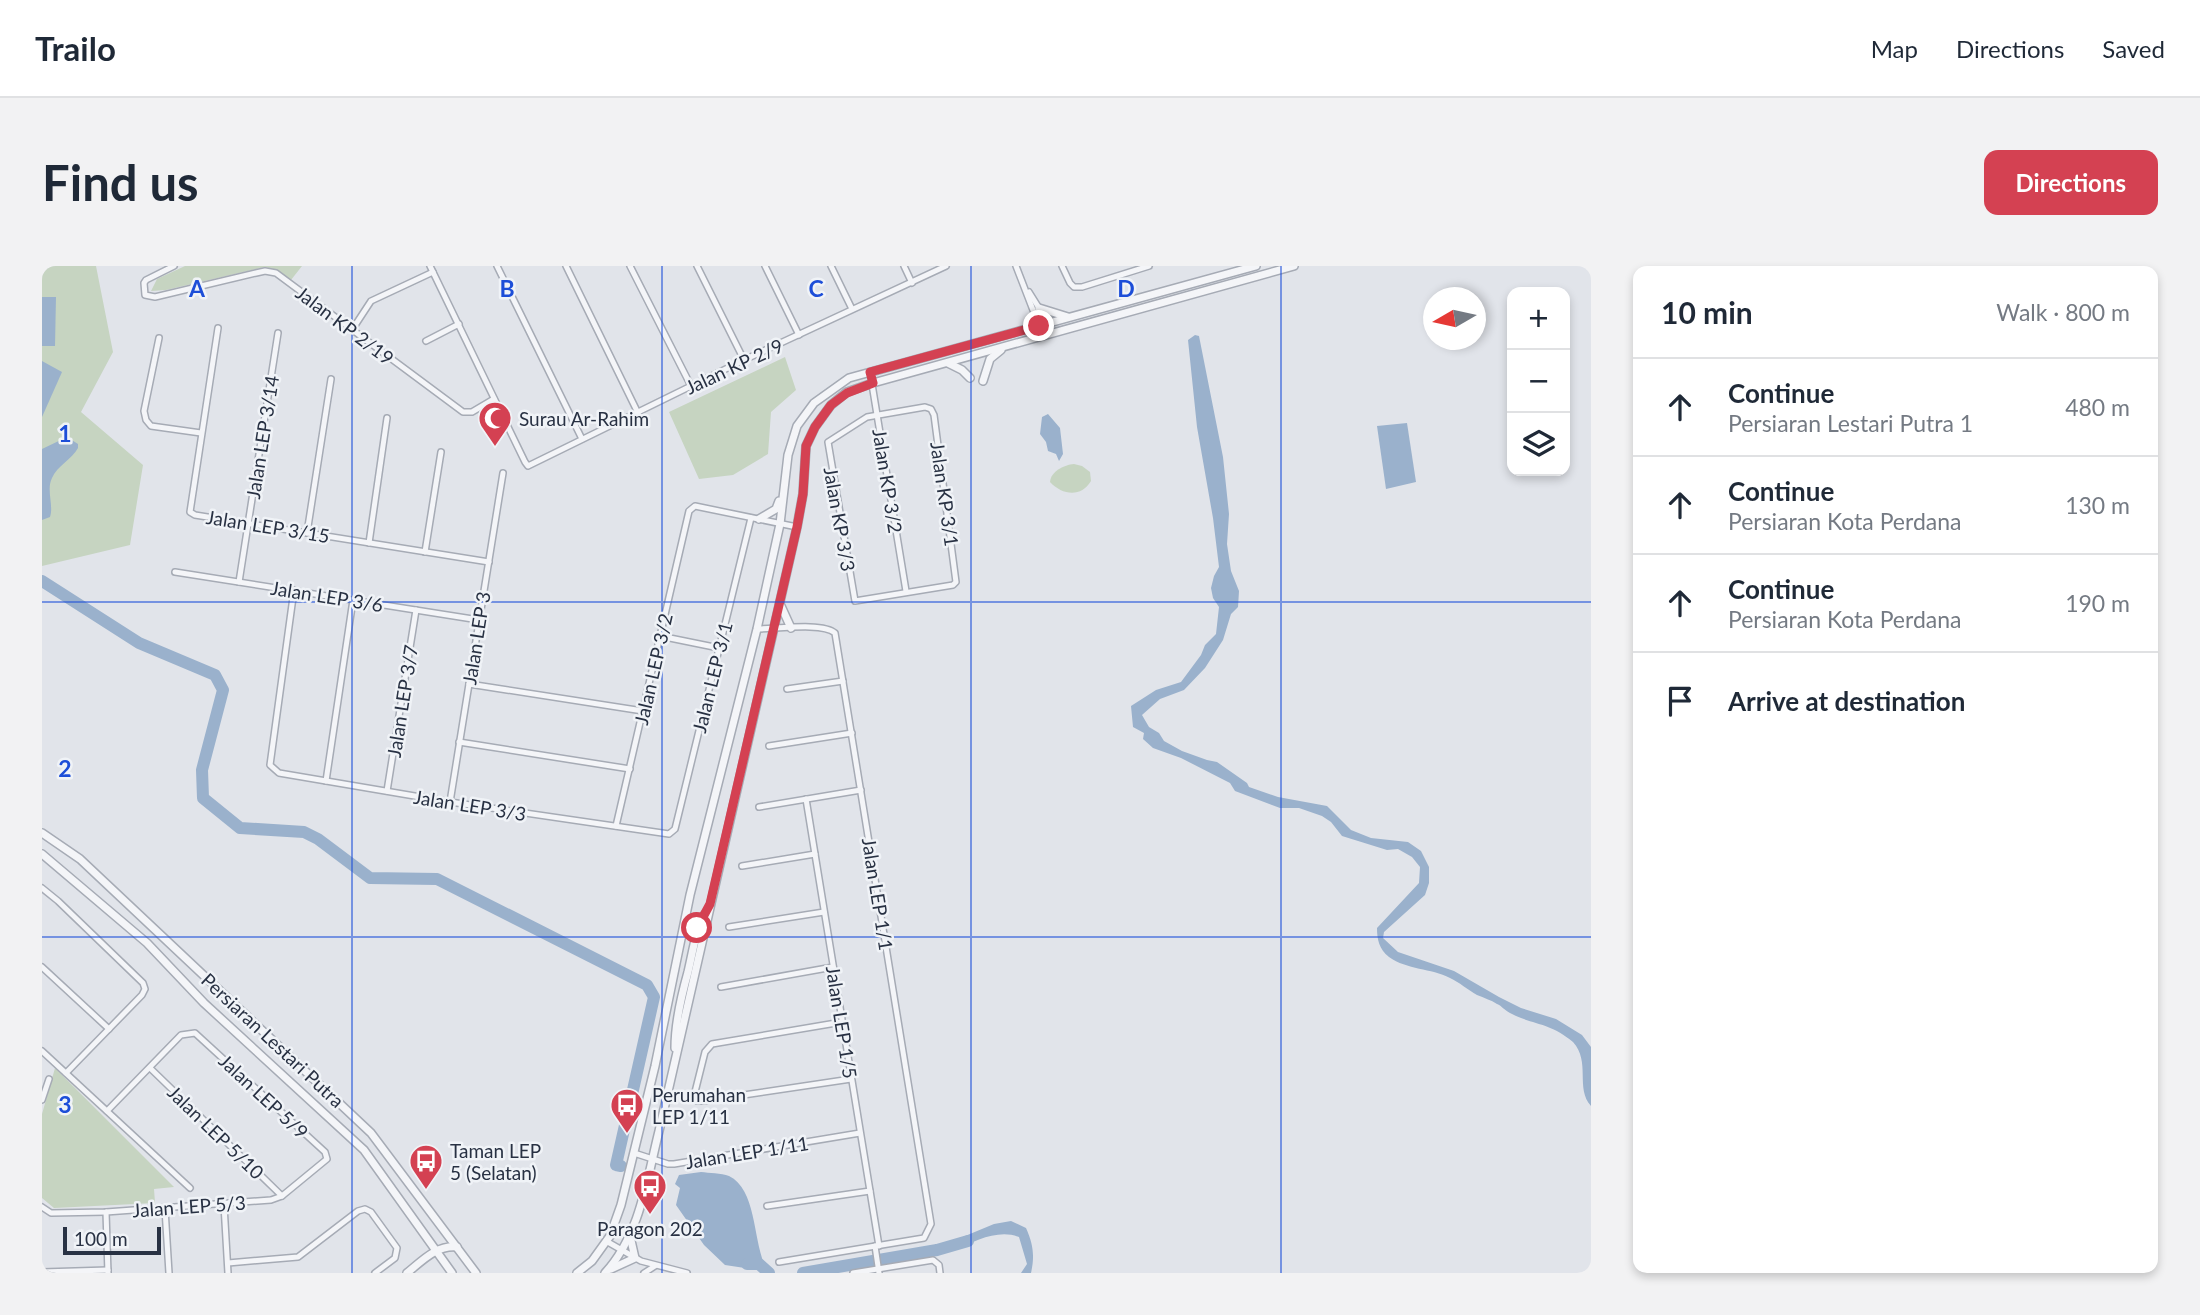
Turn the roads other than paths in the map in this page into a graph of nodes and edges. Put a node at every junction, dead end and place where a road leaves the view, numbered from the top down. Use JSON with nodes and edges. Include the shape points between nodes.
{"nodes":[{"id":1,"x":174,"y":266,"type":"edge"},
{"id":2,"x":497,"y":266,"type":"edge"},
{"id":3,"x":566,"y":266,"type":"edge"},
{"id":4,"x":630,"y":266,"type":"edge"},
{"id":5,"x":697,"y":266,"type":"edge"},
{"id":6,"x":765,"y":266,"type":"edge"},
{"id":7,"x":831,"y":266,"type":"edge"},
{"id":8,"x":904,"y":266,"type":"edge"},
{"id":9,"x":946,"y":266,"type":"edge"},
{"id":10,"x":1016,"y":266,"type":"edge"},
{"id":11,"x":1062,"y":266,"type":"edge"},
{"id":12,"x":1149,"y":266,"type":"edge"},
{"id":13,"x":1256,"y":266,"type":"edge"},
{"id":14,"x":1294,"y":266,"type":"edge"},
{"id":15,"x":431,"y":269,"type":"edge"},
{"id":16,"x":1130,"y":269,"type":"edge"},
{"id":17,"x":912,"y":283,"type":"junction"},
{"id":18,"x":1024,"y":284,"type":"junction"},
{"id":19,"x":1039,"y":308,"type":"junction"},
{"id":20,"x":852,"y":309,"type":"junction"},
{"id":21,"x":1068,"y":317,"type":"junction"},
{"id":22,"x":459,"y":324,"type":"junction"},
{"id":23,"x":1042,"y":325,"type":"junction"},
{"id":24,"x":218,"y":328,"type":"dead end"},
{"id":25,"x":352,"y":330,"type":"junction"},
{"id":26,"x":278,"y":333,"type":"dead end"},
{"id":27,"x":799,"y":335,"type":"junction"},
{"id":28,"x":1046,"y":335,"type":"junction"},
{"id":29,"x":159,"y":338,"type":"dead end"},
{"id":30,"x":426,"y":341,"type":"dead end"},
{"id":31,"x":1004,"y":347,"type":"junction"},
{"id":32,"x":744,"y":360,"type":"junction"},
{"id":33,"x":946,"y":363,"type":"junction"},
{"id":34,"x":870,"y":372,"type":"junction"},
{"id":35,"x":331,"y":379,"type":"dead end"},
{"id":36,"x":970,"y":379,"type":"dead end"},
{"id":37,"x":983,"y":381,"type":"dead end"},
{"id":38,"x":873,"y":383,"type":"junction"},
{"id":39,"x":691,"y":386,"type":"junction"},
{"id":40,"x":494,"y":399,"type":"junction"},
{"id":41,"x":638,"y":413,"type":"junction"},
{"id":42,"x":877,"y":415,"type":"junction"},
{"id":43,"x":387,"y":418,"type":"dead end"},
{"id":44,"x":201,"y":433,"type":"junction"},
{"id":45,"x":582,"y":439,"type":"junction"},
{"id":46,"x":441,"y":452,"type":"dead end"},
{"id":47,"x":503,"y":473,"type":"dead end"},
{"id":48,"x":785,"y":483,"type":"junction"},
{"id":49,"x":755,"y":518,"type":"junction"},
{"id":50,"x":248,"y":523,"type":"junction"},
{"id":51,"x":780,"y":524,"type":"junction"},
{"id":52,"x":797,"y":527,"type":"junction"},
{"id":53,"x":307,"y":533,"type":"junction"},
{"id":54,"x":369,"y":542,"type":"junction"},
{"id":55,"x":425,"y":552,"type":"junction"},
{"id":56,"x":488,"y":562,"type":"junction"},
{"id":57,"x":176,"y":572,"type":"dead end"},
{"id":58,"x":239,"y":582,"type":"junction"},
{"id":59,"x":294,"y":590,"type":"junction"},
{"id":60,"x":906,"y":591,"type":"junction"},
{"id":61,"x":353,"y":600,"type":"junction"},
{"id":62,"x":780,"y":602,"type":"junction"},
{"id":63,"x":416,"y":610,"type":"junction"},
{"id":64,"x":479,"y":620,"type":"junction"},
{"id":65,"x":791,"y":628,"type":"junction"},
{"id":66,"x":757,"y":629,"type":"junction"},
{"id":67,"x":774,"y":629,"type":"junction"},
{"id":68,"x":660,"y":636,"type":"junction"},
{"id":69,"x":719,"y":648,"type":"junction"},
{"id":70,"x":843,"y":681,"type":"junction"},
{"id":71,"x":469,"y":684,"type":"junction"},
{"id":72,"x":787,"y":689,"type":"dead end"},
{"id":73,"x":643,"y":711,"type":"junction"},
{"id":74,"x":852,"y":733,"type":"junction"},
{"id":75,"x":459,"y":742,"type":"junction"},
{"id":76,"x":769,"y":746,"type":"dead end"},
{"id":77,"x":630,"y":769,"type":"junction"},
{"id":78,"x":326,"y":781,"type":"junction"},
{"id":79,"x":861,"y":790,"type":"junction"},
{"id":80,"x":387,"y":792,"type":"junction"},
{"id":81,"x":806,"y":799,"type":"junction"},
{"id":82,"x":450,"y":802,"type":"junction"},
{"id":83,"x":759,"y":807,"type":"dead end"},
{"id":84,"x":616,"y":827,"type":"junction"},
{"id":85,"x":42,"y":833,"type":"edge"},
{"id":86,"x":669,"y":834,"type":"joint"},
{"id":87,"x":42,"y":854,"type":"edge"},
{"id":88,"x":815,"y":854,"type":"junction"},
{"id":89,"x":742,"y":866,"type":"dead end"},
{"id":90,"x":42,"y":888,"type":"edge"},
{"id":91,"x":824,"y":912,"type":"junction"},
{"id":92,"x":729,"y":927,"type":"dead end"},
{"id":93,"x":156,"y":930,"type":"junction"},
{"id":94,"x":147,"y":943,"type":"junction"},
{"id":95,"x":42,"y":967,"type":"edge"},
{"id":96,"x":833,"y":967,"type":"junction"},
{"id":97,"x":721,"y":987,"type":"dead end"},
{"id":98,"x":842,"y":1022,"type":"junction"},
{"id":99,"x":109,"y":1029,"type":"junction"},
{"id":100,"x":42,"y":1051,"type":"edge"},
{"id":101,"x":150,"y":1068,"type":"junction"},
{"id":102,"x":66,"y":1073,"type":"junction"},
{"id":103,"x":49,"y":1079,"type":"dead end"},
{"id":104,"x":851,"y":1079,"type":"junction"},
{"id":105,"x":42,"y":1100,"type":"edge"},
{"id":106,"x":107,"y":1111,"type":"junction"},
{"id":107,"x":860,"y":1133,"type":"junction"},
{"id":108,"x":634,"y":1153,"type":"junction"},
{"id":109,"x":652,"y":1159,"type":"junction"},
{"id":110,"x":325,"y":1162,"type":"joint"},
{"id":111,"x":190,"y":1188,"type":"dead end"},
{"id":112,"x":870,"y":1191,"type":"junction"},
{"id":113,"x":282,"y":1196,"type":"junction"},
{"id":114,"x":224,"y":1205,"type":"junction"},
{"id":115,"x":767,"y":1206,"type":"dead end"},
{"id":116,"x":42,"y":1207,"type":"edge"},
{"id":117,"x":165,"y":1209,"type":"junction"},
{"id":118,"x":106,"y":1212,"type":"junction"},
{"id":119,"x":630,"y":1236,"type":"junction"},
{"id":120,"x":606,"y":1241,"type":"junction"},
{"id":121,"x":457,"y":1247,"type":"junction"},
{"id":122,"x":877,"y":1248,"type":"junction"},
{"id":123,"x":435,"y":1251,"type":"junction"},
{"id":124,"x":622,"y":1251,"type":"junction"},
{"id":125,"x":638,"y":1260,"type":"junction"},
{"id":126,"x":779,"y":1262,"type":"dead end"},
{"id":127,"x":228,"y":1263,"type":"junction"},
{"id":128,"x":654,"y":1266,"type":"junction"},
{"id":129,"x":879,"y":1269,"type":"edge"},
{"id":130,"x":42,"y":1272,"type":"edge"},
{"id":131,"x":108,"y":1272,"type":"edge"},
{"id":132,"x":606,"y":1272,"type":"edge"},
{"id":133,"x":169,"y":1273,"type":"edge"},
{"id":134,"x":228,"y":1273,"type":"edge"},
{"id":135,"x":375,"y":1273,"type":"edge"},
{"id":136,"x":407,"y":1273,"type":"edge"},
{"id":137,"x":452,"y":1273,"type":"edge"},
{"id":138,"x":476,"y":1273,"type":"edge"},
{"id":139,"x":577,"y":1273,"type":"edge"},
{"id":140,"x":643,"y":1273,"type":"edge"},
{"id":141,"x":687,"y":1273,"type":"edge"},
{"id":142,"x":853,"y":1273,"type":"edge"},
{"id":143,"x":940,"y":1273,"type":"edge"}],
"edges":[{"from":1,"to":25,"type":"street","name":"Jalan KP 2/19","via":[[146,280],[145,295],[155,297],[265,271],[275,273]]},
{"from":2,"to":45,"type":"street"},
{"from":3,"to":41,"type":"street"},
{"from":4,"to":39,"type":"street"},
{"from":5,"to":32,"type":"street"},
{"from":6,"to":27,"type":"street"},
{"from":7,"to":20,"type":"street"},
{"from":8,"to":17,"type":"street"},
{"from":9,"to":17,"type":"street","name":"Jalan KP 2/9"},
{"from":10,"to":18,"type":"street"},
{"from":11,"to":16,"type":"street","via":[[1074,287]]},
{"from":12,"to":16,"type":"street"},
{"from":13,"to":21,"type":"street"},
{"from":14,"to":28,"type":"street"},
{"from":15,"to":22,"type":"street"},
{"from":15,"to":25,"type":"street","via":[[371,301]]},
{"from":17,"to":20,"type":"street","name":"Jalan KP 2/9"},
{"from":18,"to":19,"type":"street"},
{"from":18,"to":23,"type":"street"},
{"from":19,"to":21,"type":"street"},
{"from":19,"to":23,"type":"street"},
{"from":20,"to":27,"type":"street","name":"Jalan KP 2/9"},
{"from":21,"to":23,"type":"street"},
{"from":22,"to":30,"type":"street"},
{"from":22,"to":40,"type":"street"},
{"from":23,"to":28,"type":"street"},
{"from":23,"to":34,"type":"street"},
{"from":24,"to":44,"type":"street","name":"Jalan LEP 3/15"},
{"from":25,"to":40,"type":"street","name":"Jalan KP 2/19","via":[[463,412]]},
{"from":26,"to":50,"type":"street","name":"Jalan LEP 3/14"},
{"from":27,"to":32,"type":"street","name":"Jalan KP 2/9"},
{"from":28,"to":31,"type":"street"},
{"from":29,"to":44,"type":"street","via":[[146,420],[151,426]]},
{"from":31,"to":33,"type":"street"},
{"from":31,"to":37,"type":"street","via":[[990,359]]},
{"from":32,"to":39,"type":"street","name":"Jalan KP 2/9"},
{"from":33,"to":36,"type":"street"},
{"from":33,"to":38,"type":"street"},
{"from":34,"to":38,"type":"street","name":"Jalan KP 3/2"},
{"from":34,"to":48,"type":"street","via":[[849,378],[814,403],[797,426]]},
{"from":35,"to":53,"type":"street"},
{"from":38,"to":42,"type":"street","name":"Jalan KP 3/2"},
{"from":38,"to":52,"type":"street","via":[[847,393],[819,418],[806,446]]},
{"from":39,"to":41,"type":"street","name":"Jalan KP 2/9"},
{"from":40,"to":45,"type":"street","name":"Jalan KP 2/9","via":[[528,466]]},
{"from":41,"to":45,"type":"street","name":"Jalan KP 2/9"},
{"from":42,"to":60,"type":"street","name":"Jalan KP 3/2"},
{"from":42,"to":60,"type":"street","name":"Jalan KP 3/3","via":[[831,438],[827,446],[853,598]]},
{"from":42,"to":60,"type":"street","name":"Jalan KP 3/1","via":[[925,407],[934,415],[957,579],[953,584]]},
{"from":43,"to":54,"type":"street"},
{"from":44,"to":50,"type":"street","name":"Jalan LEP 3/15","via":[[190,512]]},
{"from":46,"to":55,"type":"street"},
{"from":47,"to":56,"type":"street","name":"Jalan LEP 3"},
{"from":48,"to":49,"type":"street","via":[[776,509]]},
{"from":48,"to":51,"type":"street"},
{"from":49,"to":51,"type":"street"},
{"from":49,"to":68,"type":"street","name":"Jalan LEP 3/2","via":[[695,506],[689,511]]},
{"from":49,"to":69,"type":"street","name":"Jalan LEP 3/1"},
{"from":50,"to":53,"type":"street","name":"Jalan LEP 3/15"},
{"from":50,"to":58,"type":"street","name":"Jalan LEP 3/14"},
{"from":51,"to":52,"type":"street"},
{"from":51,"to":66,"type":"street"},
{"from":52,"to":62,"type":"street"},
{"from":53,"to":54,"type":"street","name":"Jalan LEP 3/15"},
{"from":54,"to":55,"type":"street","name":"Jalan LEP 3/15"},
{"from":55,"to":56,"type":"street","name":"Jalan LEP 3/15"},
{"from":56,"to":64,"type":"street","name":"Jalan LEP 3"},
{"from":57,"to":58,"type":"street","name":"Jalan LEP 3/6"},
{"from":58,"to":59,"type":"street","name":"Jalan LEP 3/6"},
{"from":59,"to":61,"type":"street","name":"Jalan LEP 3/6"},
{"from":59,"to":78,"type":"street","name":"Jalan LEP 3/3","via":[[270,765],[279,773]]},
{"from":61,"to":63,"type":"street","name":"Jalan LEP 3/6"},
{"from":61,"to":78,"type":"street"},
{"from":62,"to":65,"type":"street"},
{"from":62,"to":67,"type":"street"},
{"from":63,"to":64,"type":"street","name":"Jalan LEP 3/6"},
{"from":63,"to":80,"type":"street","name":"Jalan LEP 3/7"},
{"from":64,"to":71,"type":"street","name":"Jalan LEP 3"},
{"from":65,"to":67,"type":"street","name":"Jalan LEP 1/1"},
{"from":65,"to":70,"type":"street","name":"Jalan LEP 1/1","via":[[830,628],[835,633]]},
{"from":66,"to":67,"type":"street","name":"Jalan LEP 1/1"},
{"from":66,"to":108,"type":"street","via":[[690,895]]},
{"from":67,"to":109,"type":"street","via":[[710,904],[697,928],[675,1025],[674,1067]]},
{"from":68,"to":69,"type":"street"},
{"from":68,"to":73,"type":"street","name":"Jalan LEP 3/2"},
{"from":69,"to":86,"type":"street","name":"Jalan LEP 3/1","via":[[675,829]]},
{"from":70,"to":72,"type":"street"},
{"from":70,"to":74,"type":"street","name":"Jalan LEP 1/1"},
{"from":71,"to":73,"type":"street"},
{"from":71,"to":75,"type":"street","name":"Jalan LEP 3"},
{"from":73,"to":77,"type":"street","name":"Jalan LEP 3/2"},
{"from":74,"to":76,"type":"street"},
{"from":74,"to":79,"type":"street","name":"Jalan LEP 1/1"},
{"from":75,"to":77,"type":"street"},
{"from":75,"to":82,"type":"street","name":"Jalan LEP 3"},
{"from":77,"to":84,"type":"street","name":"Jalan LEP 3/2"},
{"from":78,"to":80,"type":"street","name":"Jalan LEP 3/3"},
{"from":79,"to":81,"type":"street"},
{"from":79,"to":122,"type":"street","name":"Jalan LEP 1/1","via":[[931,1224],[925,1238]]},
{"from":80,"to":82,"type":"street","name":"Jalan LEP 3/3"},
{"from":81,"to":83,"type":"street"},
{"from":81,"to":88,"type":"street","name":"Jalan LEP 1/5"},
{"from":82,"to":84,"type":"street","name":"Jalan LEP 3/3"},
{"from":84,"to":86,"type":"street","name":"Jalan LEP 3/3"},
{"from":85,"to":93,"type":"street","name":"Persiaran Lestari Putra","via":[[80,859]]},
{"from":87,"to":94,"type":"street","name":"Persiaran Lestari Putra"},
{"from":88,"to":89,"type":"street"},
{"from":88,"to":91,"type":"street","name":"Jalan LEP 1/5"},
{"from":90,"to":99,"type":"street","via":[[143,983],[142,995]]},
{"from":91,"to":92,"type":"street"},
{"from":91,"to":96,"type":"street","name":"Jalan LEP 1/5"},
{"from":93,"to":94,"type":"street"},
{"from":93,"to":121,"type":"street","name":"Persiaran Lestari Putra","via":[[371,1133]]},
{"from":94,"to":123,"type":"street","name":"Persiaran Lestari Putra","via":[[204,1003],[364,1150]]},
{"from":95,"to":99,"type":"street"},
{"from":96,"to":97,"type":"street"},
{"from":96,"to":98,"type":"street","name":"Jalan LEP 1/5"},
{"from":98,"to":104,"type":"street","name":"Jalan LEP 1/5"},
{"from":98,"to":104,"type":"street","via":[[712,1044],[694,1096],[703,1101]]},
{"from":99,"to":102,"type":"street"},
{"from":100,"to":102,"type":"street"},
{"from":101,"to":106,"type":"street"},
{"from":101,"to":110,"type":"street","name":"Jalan LEP 5/9","via":[[181,1035],[195,1033],[325,1152]]},
{"from":101,"to":113,"type":"street","name":"Jalan LEP 5/10"},
{"from":102,"to":106,"type":"street"},
{"from":103,"to":105,"type":"street"},
{"from":104,"to":107,"type":"street","name":"Jalan LEP 1/5"},
{"from":106,"to":111,"type":"street"},
{"from":107,"to":109,"type":"street","name":"Jalan LEP 1/11","via":[[674,1164]]},
{"from":107,"to":112,"type":"street","name":"Jalan LEP 1/5"},
{"from":108,"to":109,"type":"street","name":"Jalan LEP 1/11"},
{"from":108,"to":120,"type":"street"},
{"from":109,"to":119,"type":"street"},
{"from":110,"to":113,"type":"street","name":"Jalan LEP 5/3"},
{"from":112,"to":115,"type":"street"},
{"from":112,"to":122,"type":"street","name":"Jalan LEP 1/5"},
{"from":113,"to":114,"type":"street","name":"Jalan LEP 5/3"},
{"from":114,"to":117,"type":"street","name":"Jalan LEP 5/3"},
{"from":114,"to":127,"type":"street"},
{"from":116,"to":118,"type":"street","name":"Jalan LEP 5/3","via":[[51,1213]]},
{"from":117,"to":118,"type":"street","name":"Jalan LEP 5/3"},
{"from":117,"to":133,"type":"street"},
{"from":118,"to":131,"type":"street"},
{"from":119,"to":124,"type":"street"},
{"from":119,"to":125,"type":"street"},
{"from":120,"to":124,"type":"street"},
{"from":120,"to":139,"type":"street"},
{"from":121,"to":123,"type":"street"},
{"from":121,"to":138,"type":"street","name":"Persiaran Lestari Putra"},
{"from":122,"to":126,"type":"street"},
{"from":122,"to":129,"type":"street","name":"Jalan LEP 1/5"},
{"from":123,"to":136,"type":"street"},
{"from":123,"to":137,"type":"street","name":"Persiaran Lestari Putra"},
{"from":124,"to":125,"type":"street"},
{"from":124,"to":132,"type":"street"},
{"from":125,"to":128,"type":"street"},
{"from":125,"to":132,"type":"street"},
{"from":125,"to":140,"type":"street"},
{"from":127,"to":134,"type":"street"},
{"from":127,"to":135,"type":"street","via":[[298,1257],[365,1209],[397,1248],[395,1258]]},
{"from":128,"to":140,"type":"street"},
{"from":128,"to":141,"type":"street"},
{"from":129,"to":142,"type":"street"},
{"from":129,"to":143,"type":"street","via":[[933,1260]]},
{"from":130,"to":131,"type":"street"}]}
